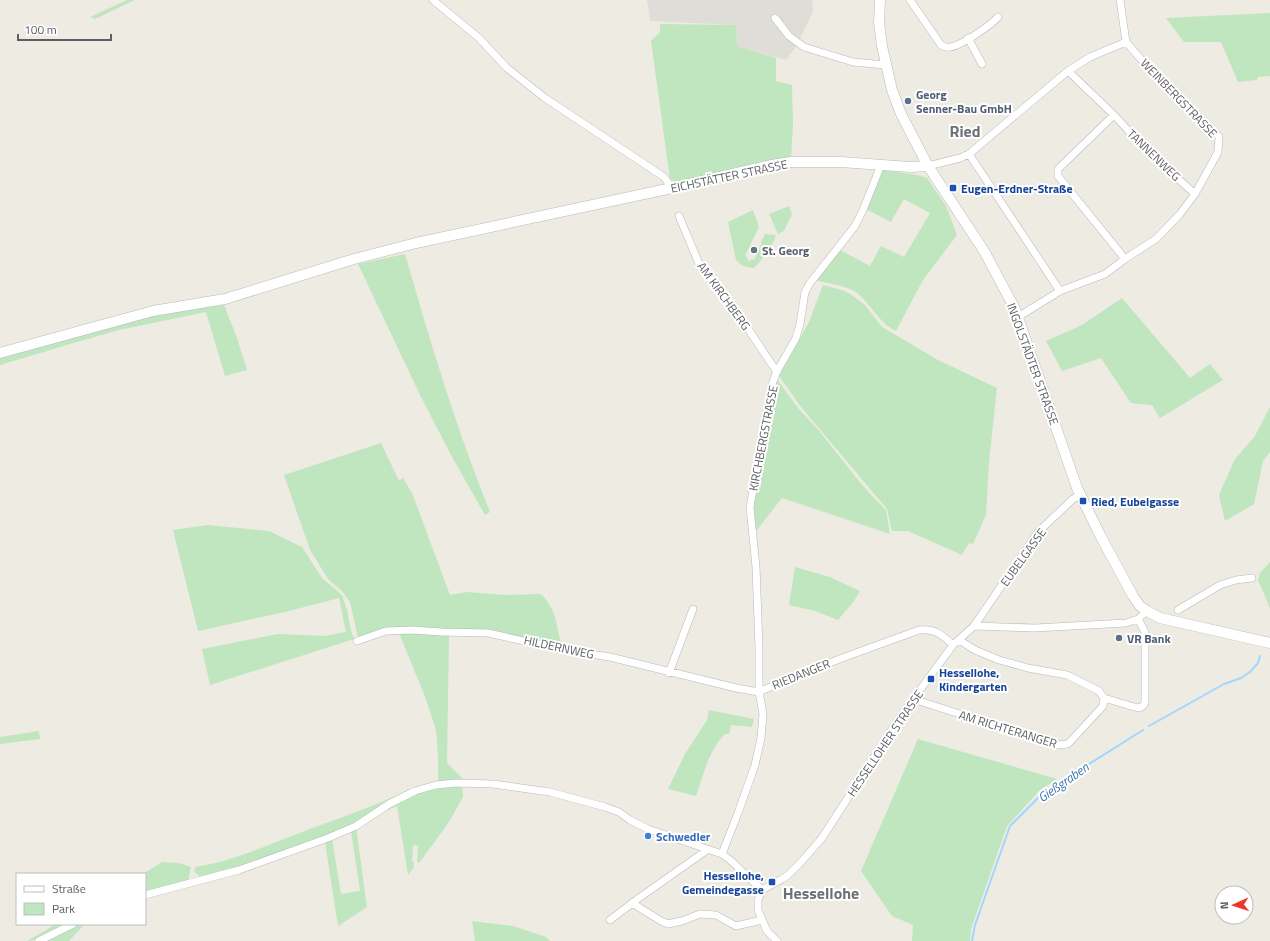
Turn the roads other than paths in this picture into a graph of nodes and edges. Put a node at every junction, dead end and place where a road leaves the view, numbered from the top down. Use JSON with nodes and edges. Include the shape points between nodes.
{"nodes":[{"id":1,"x":433,"y":0,"type":"edge"},
{"id":2,"x":880,"y":0,"type":"edge"},
{"id":3,"x":910,"y":0,"type":"edge"},
{"id":4,"x":1120,"y":0,"type":"edge"},
{"id":5,"x":998,"y":16,"type":"dead end"},
{"id":6,"x":775,"y":18,"type":"dead end"},
{"id":7,"x":968,"y":38,"type":"junction"},
{"id":8,"x":1126,"y":42,"type":"junction"},
{"id":9,"x":982,"y":64,"type":"dead end"},
{"id":10,"x":885,"y":65,"type":"junction"},
{"id":11,"x":1068,"y":71,"type":"junction"},
{"id":12,"x":1114,"y":115,"type":"junction"},
{"id":13,"x":969,"y":154,"type":"junction"},
{"id":14,"x":881,"y":165,"type":"junction"},
{"id":15,"x":928,"y":166,"type":"junction"},
{"id":16,"x":672,"y":188,"type":"junction"},
{"id":17,"x":1195,"y":194,"type":"junction"},
{"id":18,"x":679,"y":216,"type":"dead end"},
{"id":19,"x":1125,"y":259,"type":"junction"},
{"id":20,"x":1060,"y":290,"type":"junction"},
{"id":21,"x":1018,"y":317,"type":"junction"},
{"id":22,"x":0,"y":353,"type":"edge"},
{"id":23,"x":776,"y":372,"type":"junction"},
{"id":24,"x":1080,"y":495,"type":"junction"},
{"id":25,"x":1252,"y":578,"type":"dead end"},
{"id":26,"x":692,"y":609,"type":"dead end"},
{"id":27,"x":1178,"y":610,"type":"dead end"},
{"id":28,"x":1147,"y":611,"type":"junction"},
{"id":29,"x":1138,"y":619,"type":"junction"},
{"id":30,"x":974,"y":626,"type":"junction"},
{"id":31,"x":357,"y":641,"type":"dead end"},
{"id":32,"x":956,"y":643,"type":"junction"},
{"id":33,"x":1270,"y":643,"type":"edge"},
{"id":34,"x":669,"y":673,"type":"junction"},
{"id":35,"x":759,"y":692,"type":"junction"},
{"id":36,"x":1104,"y":698,"type":"junction"},
{"id":37,"x":913,"y":699,"type":"junction"},
{"id":38,"x":707,"y":850,"type":"junction"},
{"id":39,"x":722,"y":854,"type":"junction"},
{"id":40,"x":762,"y":890,"type":"junction"},
{"id":41,"x":146,"y":895,"type":"edge"},
{"id":42,"x":632,"y":903,"type":"junction"},
{"id":43,"x":610,"y":920,"type":"dead end"},
{"id":44,"x":762,"y":920,"type":"junction"},
{"id":45,"x":71,"y":925,"type":"edge"},
{"id":46,"x":767,"y":932,"type":"junction"},
{"id":47,"x":39,"y":941,"type":"edge"},
{"id":48,"x":765,"y":941,"type":"edge"},
{"id":49,"x":777,"y":941,"type":"edge"}],
"edges":[{"from":1,"to":16,"type":"street","via":[[479,38],[507,68],[545,98],[664,177]]},
{"from":2,"to":10,"type":"main road","name":"INGOLSTÄDTER STRASSE"},
{"from":3,"to":7,"type":"street","via":[[942,46],[952,47]]},
{"from":4,"to":8,"type":"street"},
{"from":5,"to":7,"type":"street","via":[[993,23]]},
{"from":6,"to":10,"type":"street","via":[[789,36],[804,47],[854,62]]},
{"from":7,"to":9,"type":"street"},
{"from":8,"to":11,"type":"street","via":[[1090,57]]},
{"from":8,"to":17,"type":"street","name":"WEINBERGSTRASSE","via":[[1219,137],[1218,152]]},
{"from":10,"to":15,"type":"main road","name":"INGOLSTÄDTER STRASSE","via":[[901,114]]},
{"from":11,"to":12,"type":"street","name":"TANNENWEG"},
{"from":11,"to":13,"type":"street"},
{"from":12,"to":17,"type":"street","name":"TANNENWEG","via":[[1150,153]]},
{"from":12,"to":19,"type":"street","via":[[1058,169],[1058,176]]},
{"from":13,"to":15,"type":"street"},
{"from":13,"to":20,"type":"street"},
{"from":14,"to":15,"type":"main road","name":"EICHSTÄTTER STRASSE"},
{"from":14,"to":16,"type":"main road","name":"EICHSTÄTTER STRASSE","via":[[791,162]]},
{"from":14,"to":23,"type":"street","name":"KIRCHBERGSTRASSE","via":[[855,226],[805,292],[796,338]]},
{"from":15,"to":21,"type":"main road","name":"INGOLSTÄDTER STRASSE","via":[[984,251]]},
{"from":16,"to":22,"type":"main road","name":"EICHSTÄTTER STRASSE","via":[[354,258],[225,299],[153,310]]},
{"from":17,"to":19,"type":"street","name":"WEINBERGSTRASSE","via":[[1156,239]]},
{"from":18,"to":23,"type":"street","name":"AM KIRCHBERG","via":[[700,266],[732,305]]},
{"from":19,"to":20,"type":"street","name":"WEINBERGSTRASSE","via":[[1105,274]]},
{"from":20,"to":21,"type":"street","name":"WEINBERGSTRASSE"},
{"from":21,"to":24,"type":"main road","name":"INGOLSTÄDTER STRASSE"},
{"from":23,"to":35,"type":"street","name":"KIRCHBERGSTRASSE","via":[[750,507],[756,567]]},
{"from":24,"to":28,"type":"main road","name":"INGOLSTÄDTER STRASSE","via":[[1133,596]]},
{"from":24,"to":30,"type":"street","name":"EUBELGASSE","via":[[1038,532]]},
{"from":25,"to":27,"type":"street","via":[[1220,585]]},
{"from":26,"to":34,"type":"street"},
{"from":28,"to":29,"type":"street"},
{"from":28,"to":33,"type":"main road","name":"INGOLSTÄDTER STRASSE","via":[[1172,621]]},
{"from":29,"to":30,"type":"street","via":[[1126,623],[1042,628]]},
{"from":29,"to":36,"type":"street","via":[[1145,632],[1145,703],[1138,708]]},
{"from":30,"to":32,"type":"street","name":"HESSELLOHER STRASSE"},
{"from":31,"to":34,"type":"street","name":"HILDERNWEG","via":[[386,631],[488,633],[564,650],[610,657]]},
{"from":32,"to":35,"type":"street","name":"RIEDANGER","via":[[930,629],[919,630],[827,663]]},
{"from":32,"to":36,"type":"street","via":[[999,660],[1067,675],[1099,691]]},
{"from":32,"to":37,"type":"street","name":"HESSELLOHER STRASSE"},
{"from":34,"to":35,"type":"street","name":"HILDERNWEG"},
{"from":35,"to":39,"type":"street","name":"RIEDANGER","via":[[763,714],[755,765]]},
{"from":36,"to":37,"type":"street","name":"AM RICHTERANGER","via":[[1103,706],[1068,744],[1056,745]]},
{"from":37,"to":40,"type":"street","name":"HESSELLOHER STRASSE","via":[[822,838],[788,875]]},
{"from":38,"to":39,"type":"street"},
{"from":38,"to":41,"type":"street","via":[[648,829],[619,812],[550,792],[493,784],[456,783],[422,789],[389,804],[356,826],[328,838],[239,870]]},
{"from":38,"to":42,"type":"street"},
{"from":39,"to":40,"type":"street"},
{"from":40,"to":44,"type":"street","via":[[758,900]]},
{"from":42,"to":43,"type":"street"},
{"from":42,"to":44,"type":"street","via":[[668,924],[700,914],[716,915],[736,926]]},
{"from":44,"to":46,"type":"street"},
{"from":45,"to":47,"type":"street"},
{"from":46,"to":48,"type":"street"},
{"from":46,"to":49,"type":"street"}]}
